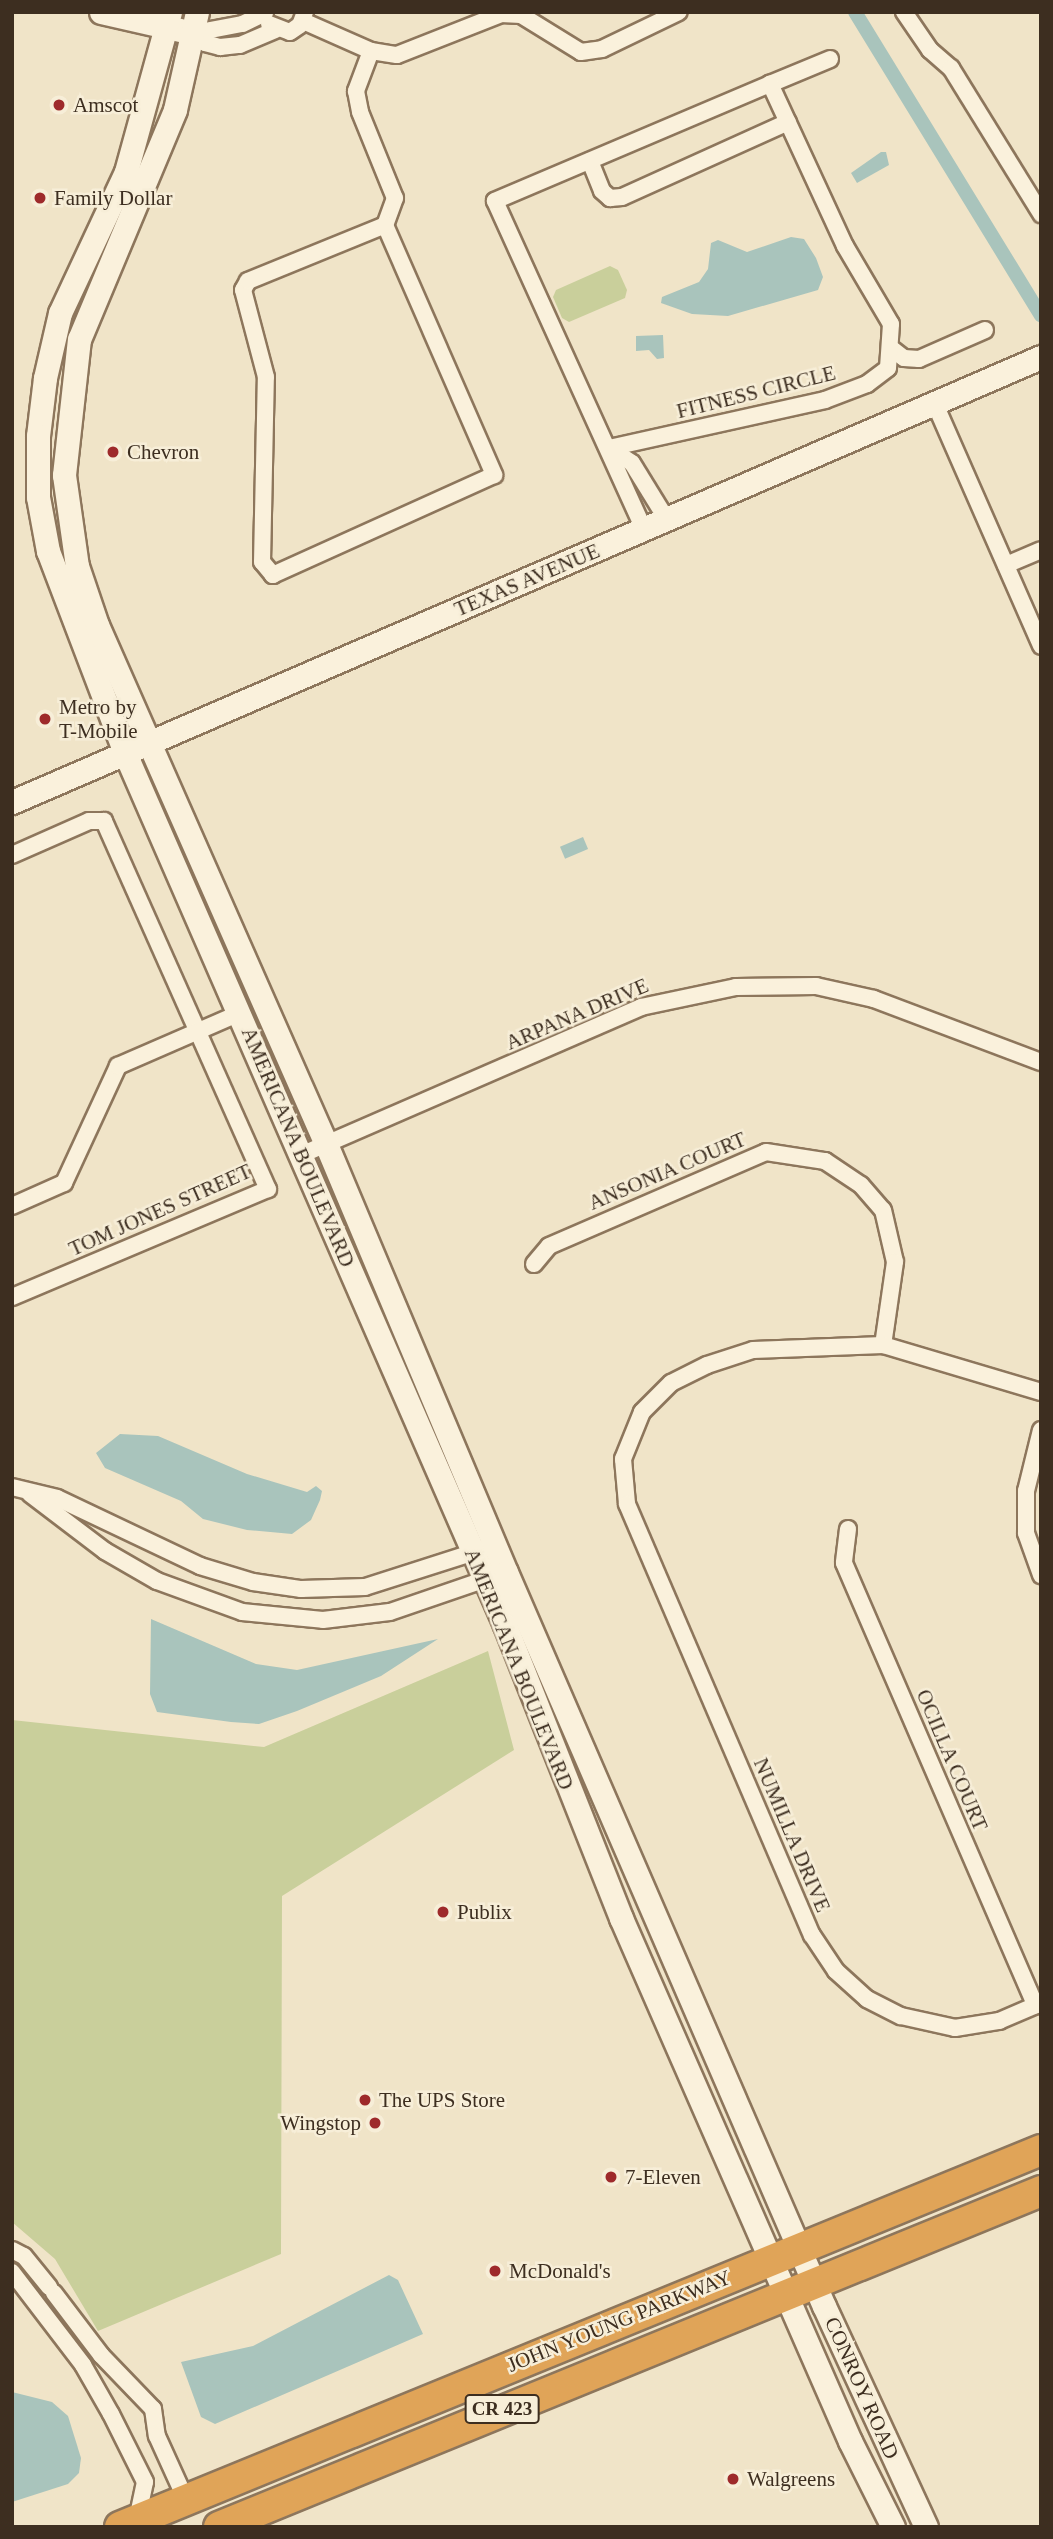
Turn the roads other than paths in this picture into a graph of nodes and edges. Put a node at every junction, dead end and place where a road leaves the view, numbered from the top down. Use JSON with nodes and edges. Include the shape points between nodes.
{"nodes":[{"id":1,"x":101,"y":12,"type":"edge"},
{"id":2,"x":680,"y":12,"type":"edge"},
{"id":3,"x":904,"y":12,"type":"edge"},
{"id":4,"x":265,"y":13,"type":"edge"},
{"id":5,"x":304,"y":16,"type":"edge"},
{"id":6,"x":168,"y":19,"type":"edge"},
{"id":7,"x":196,"y":23,"type":"edge"},
{"id":8,"x":275,"y":30,"type":"junction"},
{"id":9,"x":371,"y":51,"type":"junction"},
{"id":10,"x":830,"y":59,"type":"dead end"},
{"id":11,"x":770,"y":84,"type":"junction"},
{"id":12,"x":788,"y":122,"type":"junction"},
{"id":13,"x":590,"y":161,"type":"junction"},
{"id":14,"x":1041,"y":214,"type":"edge"},
{"id":15,"x":385,"y":225,"type":"junction"},
{"id":16,"x":985,"y":330,"type":"dead end"},
{"id":17,"x":892,"y":349,"type":"junction"},
{"id":18,"x":1041,"y":357,"type":"edge"},
{"id":19,"x":45,"y":378,"type":"junction"},
{"id":20,"x":71,"y":384,"type":"junction"},
{"id":21,"x":935,"y":404,"type":"junction"},
{"id":22,"x":609,"y":448,"type":"junction"},
{"id":23,"x":667,"y":520,"type":"junction"},
{"id":24,"x":643,"y":530,"type":"junction"},
{"id":25,"x":1041,"y":550,"type":"edge"},
{"id":26,"x":1006,"y":565,"type":"junction"},
{"id":27,"x":1041,"y":646,"type":"edge"},
{"id":28,"x":150,"y":742,"type":"junction"},
{"id":29,"x":125,"y":753,"type":"junction"},
{"id":30,"x":12,"y":802,"type":"edge"},
{"id":31,"x":12,"y":855,"type":"edge"},
{"id":32,"x":240,"y":1013,"type":"junction"},
{"id":33,"x":197,"y":1031,"type":"junction"},
{"id":34,"x":1041,"y":1062,"type":"edge"},
{"id":35,"x":326,"y":1144,"type":"junction"},
{"id":36,"x":301,"y":1155,"type":"junction"},
{"id":37,"x":12,"y":1206,"type":"edge"},
{"id":38,"x":534,"y":1264,"type":"dead end"},
{"id":39,"x":12,"y":1297,"type":"edge"},
{"id":40,"x":883,"y":1345,"type":"junction"},
{"id":41,"x":1041,"y":1392,"type":"edge"},
{"id":42,"x":1041,"y":1430,"type":"edge"},
{"id":43,"x":12,"y":1487,"type":"edge"},
{"id":44,"x":30,"y":1494,"type":"junction"},
{"id":45,"x":848,"y":1529,"type":"dead end"},
{"id":46,"x":484,"y":1548,"type":"junction"},
{"id":47,"x":1041,"y":1575,"type":"edge"},
{"id":48,"x":496,"y":1576,"type":"junction"},
{"id":49,"x":588,"y":1760,"type":"junction"},
{"id":50,"x":560,"y":1772,"type":"junction"},
{"id":51,"x":621,"y":1918,"type":"junction"},
{"id":52,"x":670,"y":1948,"type":"junction"},
{"id":53,"x":1038,"y":2004,"type":"edge"},
{"id":54,"x":1041,"y":2150,"type":"edge"},
{"id":55,"x":1041,"y":2191,"type":"edge"},
{"id":56,"x":799,"y":2248,"type":"junction"},
{"id":57,"x":12,"y":2250,"type":"edge"},
{"id":58,"x":771,"y":2259,"type":"junction"},
{"id":59,"x":12,"y":2272,"type":"edge"},
{"id":60,"x":814,"y":2282,"type":"junction"},
{"id":61,"x":786,"y":2294,"type":"junction"},
{"id":62,"x":186,"y":2518,"type":"edge"},
{"id":63,"x":129,"y":2523,"type":"edge"},
{"id":64,"x":219,"y":2527,"type":"edge"},
{"id":65,"x":892,"y":2527,"type":"edge"},
{"id":66,"x":926,"y":2527,"type":"edge"}],
"edges":[{"from":1,"to":6,"type":"main road"},
{"from":2,"to":9,"type":"street","via":[[602,49],[581,52],[521,15],[501,14],[419,49],[397,55]]},
{"from":3,"to":14,"type":"street","via":[[930,50],[951,68]]},
{"from":4,"to":7,"type":"street","via":[[242,24]]},
{"from":4,"to":8,"type":"street"},
{"from":5,"to":8,"type":"street","via":[[290,32]]},
{"from":5,"to":9,"type":"street"},
{"from":6,"to":7,"type":"main road"},
{"from":6,"to":19,"type":"main road","name":"AMERICANA BOULEVARD","via":[[126,172],[60,313]]},
{"from":7,"to":8,"type":"street","via":[[205,43],[220,47],[240,45]]},
{"from":7,"to":20,"type":"main road","name":"AMERICANA BOULEVARD","via":[[175,110],[147,186],[79,339]]},
{"from":9,"to":15,"type":"street","via":[[356,91],[395,198]]},
{"from":10,"to":11,"type":"street"},
{"from":11,"to":12,"type":"street"},
{"from":11,"to":13,"type":"street"},
{"from":12,"to":13,"type":"street","via":[[622,197],[610,198],[602,191]]},
{"from":12,"to":17,"type":"street","via":[[845,246],[891,324]]},
{"from":13,"to":22,"type":"street","via":[[495,201]]},
{"from":15,"to":15,"type":"street","via":[[248,281],[243,290],[266,377],[262,562],[273,575],[494,475]]},
{"from":16,"to":17,"type":"street","via":[[919,359],[904,358]]},
{"from":17,"to":22,"type":"street","name":"FITNESS CIRCLE","via":[[888,368],[867,384],[825,400]]},
{"from":18,"to":21,"type":"main road","name":"TEXAS AVENUE"},
{"from":19,"to":20,"type":"main road"},
{"from":19,"to":29,"type":"main road","name":"AMERICANA BOULEVARD","via":[[38,436],[38,498],[48,551]]},
{"from":20,"to":28,"type":"main road","name":"AMERICANA BOULEVARD","via":[[64,475],[77,566],[97,625]]},
{"from":21,"to":23,"type":"main road","name":"TEXAS AVENUE"},
{"from":21,"to":26,"type":"street"},
{"from":22,"to":23,"type":"street","via":[[632,463]]},
{"from":22,"to":24,"type":"street"},
{"from":23,"to":24,"type":"main road","name":"TEXAS AVENUE"},
{"from":24,"to":28,"type":"main road","name":"TEXAS AVENUE"},
{"from":25,"to":26,"type":"street"},
{"from":26,"to":27,"type":"street"},
{"from":28,"to":29,"type":"main road","name":"TEXAS AVENUE"},
{"from":28,"to":35,"type":"main road","name":"AMERICANA BOULEVARD"},
{"from":29,"to":30,"type":"main road","name":"TEXAS AVENUE"},
{"from":29,"to":32,"type":"main road","name":"AMERICANA BOULEVARD"},
{"from":31,"to":33,"type":"street","name":"TOM JONES STREET","via":[[89,821],[104,821]]},
{"from":32,"to":33,"type":"street"},
{"from":32,"to":36,"type":"main road","name":"AMERICANA BOULEVARD"},
{"from":33,"to":37,"type":"street","via":[[118,1066],[64,1183]]},
{"from":33,"to":39,"type":"street","name":"TOM JONES STREET","via":[[268,1189]]},
{"from":34,"to":35,"type":"street","name":"ARPANA DRIVE","via":[[874,999],[816,986],[736,987],[641,1007]]},
{"from":35,"to":36,"type":"street","name":"ARPANA DRIVE"},
{"from":35,"to":46,"type":"main road","name":"AMERICANA BOULEVARD"},
{"from":36,"to":46,"type":"main road","name":"AMERICANA BOULEVARD"},
{"from":38,"to":40,"type":"street","name":"ANSONIA COURT","via":[[549,1247],[766,1152],[825,1161],[861,1185],[883,1210],[895,1262]]},
{"from":40,"to":41,"type":"street","name":"NUMILLA DRIVE"},
{"from":40,"to":53,"type":"street","name":"NUMILLA DRIVE","via":[[753,1350],[671,1383],[642,1412],[623,1459],[627,1504],[812,1935],[836,1972],[867,1999],[901,2017],[955,2028],[999,2021]]},
{"from":42,"to":47,"type":"street","via":[[1026,1491],[1026,1533]]},
{"from":43,"to":44,"type":"street"},
{"from":44,"to":46,"type":"street","via":[[58,1498],[200,1566],[253,1583],[301,1589],[365,1587]]},
{"from":44,"to":48,"type":"street","via":[[105,1551],[157,1581],[242,1612],[323,1620],[367,1615],[410,1608]]},
{"from":45,"to":53,"type":"street","name":"OCILLA COURT","via":[[844,1563]]},
{"from":46,"to":48,"type":"main road","name":"AMERICANA BOULEVARD"},
{"from":48,"to":49,"type":"main road","name":"AMERICANA BOULEVARD"},
{"from":48,"to":50,"type":"main road","name":"AMERICANA BOULEVARD"},
{"from":49,"to":50,"type":"main road"},
{"from":49,"to":52,"type":"main road","name":"AMERICANA BOULEVARD"},
{"from":50,"to":51,"type":"main road","name":"AMERICANA BOULEVARD"},
{"from":51,"to":52,"type":"main road","via":[[646,1926]]},
{"from":51,"to":58,"type":"main road","name":"AMERICANA BOULEVARD"},
{"from":52,"to":56,"type":"main road","name":"AMERICANA BOULEVARD"},
{"from":54,"to":56,"type":"highway","name":"JOHN YOUNG PARKWAY","number":"CR 423"},
{"from":55,"to":60,"type":"highway","name":"JOHN YOUNG PARKWAY","number":"CR 423"},
{"from":56,"to":58,"type":"highway","name":"JOHN YOUNG PARKWAY","number":"CR 423"},
{"from":56,"to":60,"type":"main road","name":"CONROY ROAD"},
{"from":57,"to":62,"type":"street","via":[[24,2256],[101,2355],[153,2409],[157,2436]]},
{"from":58,"to":61,"type":"main road","name":"CONROY ROAD"},
{"from":58,"to":62,"type":"highway","name":"JOHN YOUNG PARKWAY","number":"CR 423","via":[[248,2476]]},
{"from":59,"to":63,"type":"street","via":[[83,2365],[145,2482]]},
{"from":60,"to":61,"type":"highway","name":"JOHN YOUNG PARKWAY","number":"CR 423"},
{"from":60,"to":66,"type":"main road","name":"CONROY ROAD"},
{"from":61,"to":64,"type":"highway","name":"JOHN YOUNG PARKWAY","number":"CR 423"},
{"from":61,"to":65,"type":"main road","name":"CONROY ROAD"},
{"from":62,"to":63,"type":"highway","name":"JOHN YOUNG PARKWAY","number":"CR 423"}]}
